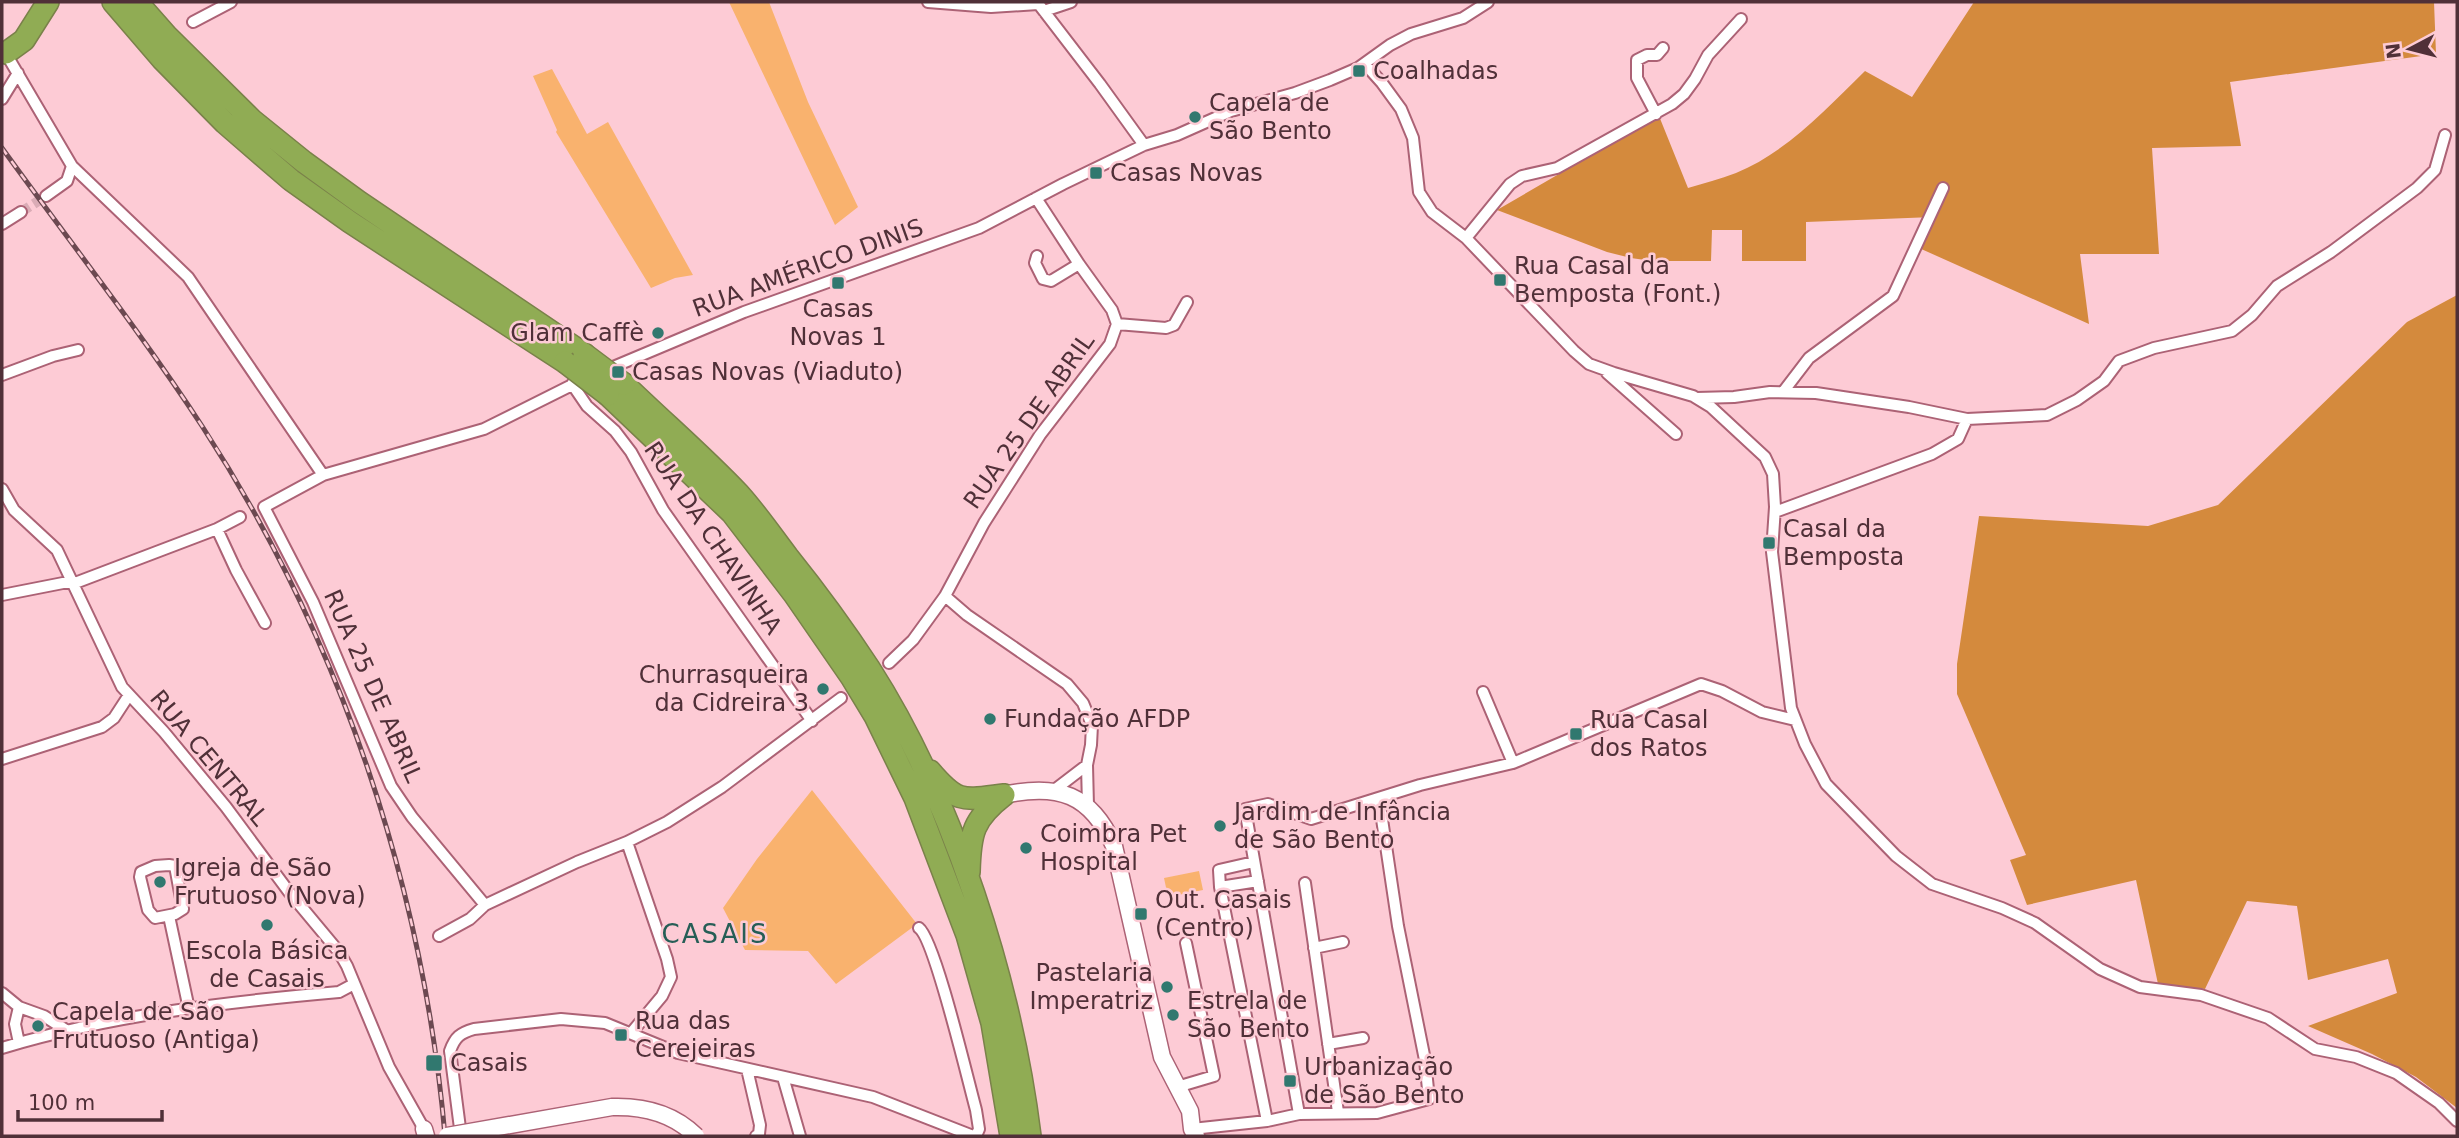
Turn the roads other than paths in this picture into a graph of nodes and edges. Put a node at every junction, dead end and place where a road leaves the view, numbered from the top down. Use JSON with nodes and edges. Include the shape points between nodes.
{"nodes":[{"id":1,"x":113,"y":2,"type":"edge"},
{"id":2,"x":137,"y":2,"type":"edge"},
{"id":3,"x":231,"y":2,"type":"edge"},
{"id":4,"x":928,"y":2,"type":"edge"},
{"id":5,"x":1071,"y":2,"type":"edge"},
{"id":6,"x":1488,"y":2,"type":"edge"},
{"id":7,"x":49,"y":3,"type":"edge"},
{"id":8,"x":1039,"y":6,"type":"edge"},
{"id":9,"x":1741,"y":19,"type":"dead end"},
{"id":10,"x":193,"y":22,"type":"dead end"},
{"id":11,"x":1663,"y":48,"type":"dead end"},
{"id":12,"x":4,"y":50,"type":"edge"},
{"id":13,"x":1365,"y":64,"type":"junction"},
{"id":14,"x":18,"y":73,"type":"junction"},
{"id":15,"x":2,"y":99,"type":"edge"},
{"id":16,"x":1656,"y":114,"type":"junction"},
{"id":17,"x":2445,"y":135,"type":"dead end"},
{"id":18,"x":1144,"y":145,"type":"junction"},
{"id":19,"x":72,"y":166,"type":"junction"},
{"id":20,"x":1942,"y":188,"type":"dead end"},
{"id":21,"x":46,"y":195,"type":"tunnel mouth"},
{"id":22,"x":1036,"y":198,"type":"junction"},
{"id":23,"x":21,"y":212,"type":"tunnel mouth"},
{"id":24,"x":2,"y":225,"type":"edge"},
{"id":25,"x":1466,"y":238,"type":"junction"},
{"id":26,"x":1037,"y":256,"type":"dead end"},
{"id":27,"x":1079,"y":264,"type":"junction"},
{"id":28,"x":1187,"y":302,"type":"dead end"},
{"id":29,"x":1117,"y":324,"type":"junction"},
{"id":30,"x":78,"y":350,"type":"dead end"},
{"id":31,"x":575,"y":358,"type":"junction"},
{"id":32,"x":1600,"y":368,"type":"junction"},
{"id":33,"x":2,"y":375,"type":"edge"},
{"id":34,"x":572,"y":384,"type":"junction"},
{"id":35,"x":616,"y":390,"type":"junction"},
{"id":36,"x":1783,"y":392,"type":"junction"},
{"id":37,"x":1694,"y":397,"type":"junction"},
{"id":38,"x":1967,"y":419,"type":"junction"},
{"id":39,"x":1676,"y":434,"type":"dead end"},
{"id":40,"x":323,"y":475,"type":"junction"},
{"id":41,"x":2,"y":489,"type":"edge"},
{"id":42,"x":264,"y":508,"type":"joint"},
{"id":43,"x":1775,"y":512,"type":"junction"},
{"id":44,"x":240,"y":517,"type":"dead end"},
{"id":45,"x":217,"y":529,"type":"junction"},
{"id":46,"x":75,"y":583,"type":"junction"},
{"id":47,"x":2,"y":595,"type":"edge"},
{"id":48,"x":945,"y":596,"type":"junction"},
{"id":49,"x":265,"y":623,"type":"dead end"},
{"id":50,"x":889,"y":663,"type":"dead end"},
{"id":51,"x":1483,"y":692,"type":"dead end"},
{"id":52,"x":129,"y":695,"type":"junction"},
{"id":53,"x":841,"y":698,"type":"dead end"},
{"id":54,"x":1795,"y":720,"type":"junction"},
{"id":55,"x":812,"y":721,"type":"junction"},
{"id":56,"x":913,"y":749,"type":"junction"},
{"id":57,"x":2,"y":759,"type":"edge"},
{"id":58,"x":1513,"y":763,"type":"junction"},
{"id":59,"x":1087,"y":765,"type":"junction"},
{"id":60,"x":1070,"y":778,"type":"junction"},
{"id":61,"x":1087,"y":785,"type":"junction"},
{"id":62,"x":1053,"y":791,"type":"junction"},
{"id":63,"x":1004,"y":795,"type":"junction"},
{"id":64,"x":1379,"y":799,"type":"junction"},
{"id":65,"x":1088,"y":806,"type":"junction"},
{"id":66,"x":627,"y":842,"type":"junction"},
{"id":67,"x":1254,"y":862,"type":"junction"},
{"id":68,"x":969,"y":881,"type":"junction"},
{"id":69,"x":1258,"y":881,"type":"junction"},
{"id":70,"x":1305,"y":883,"type":"dead end"},
{"id":71,"x":1220,"y":887,"type":"junction"},
{"id":72,"x":485,"y":905,"type":"junction"},
{"id":73,"x":169,"y":916,"type":"junction"},
{"id":74,"x":919,"y":928,"type":"dead end"},
{"id":75,"x":439,"y":936,"type":"dead end"},
{"id":76,"x":1343,"y":942,"type":"dead end"},
{"id":77,"x":1186,"y":943,"type":"dead end"},
{"id":78,"x":1314,"y":948,"type":"junction"},
{"id":79,"x":354,"y":985,"type":"junction"},
{"id":80,"x":2,"y":993,"type":"edge"},
{"id":81,"x":19,"y":1007,"type":"junction"},
{"id":82,"x":189,"y":1009,"type":"junction"},
{"id":83,"x":66,"y":1030,"type":"junction"},
{"id":84,"x":632,"y":1032,"type":"junction"},
{"id":85,"x":1363,"y":1038,"type":"dead end"},
{"id":86,"x":19,"y":1043,"type":"junction"},
{"id":87,"x":1328,"y":1044,"type":"junction"},
{"id":88,"x":2,"y":1048,"type":"edge"},
{"id":89,"x":747,"y":1069,"type":"junction"},
{"id":90,"x":783,"y":1077,"type":"junction"},
{"id":91,"x":1177,"y":1087,"type":"junction"},
{"id":92,"x":1338,"y":1112,"type":"junction"},
{"id":93,"x":1299,"y":1114,"type":"junction"},
{"id":94,"x":1267,"y":1121,"type":"junction"},
{"id":95,"x":2457,"y":1121,"type":"edge"},
{"id":96,"x":425,"y":1133,"type":"edge"},
{"id":97,"x":1192,"y":1134,"type":"edge"},
{"id":98,"x":447,"y":1136,"type":"edge"},
{"id":99,"x":461,"y":1136,"type":"edge"},
{"id":100,"x":696,"y":1136,"type":"edge"},
{"id":101,"x":755,"y":1136,"type":"edge"},
{"id":102,"x":800,"y":1136,"type":"edge"},
{"id":103,"x":974,"y":1136,"type":"edge"},
{"id":104,"x":1011,"y":1136,"type":"edge"},
{"id":105,"x":1030,"y":1136,"type":"edge"}],
"edges":[{"from":1,"to":31,"type":"highway","via":[[162,60],[291,180],[350,222]]},
{"from":2,"to":31,"type":"highway","via":[[252,120]]},
{"from":3,"to":10,"type":"street"},
{"from":4,"to":8,"type":"street"},
{"from":5,"to":8,"type":"street"},
{"from":6,"to":13,"type":"street","name":"RUA AMÉRICO DINIS","via":[[1463,18],[1411,34]]},
{"from":7,"to":12,"type":"highway","via":[[24,40]]},
{"from":8,"to":18,"type":"street"},
{"from":9,"to":16,"type":"street","via":[[1708,55],[1684,94]]},
{"from":11,"to":16,"type":"street","via":[[1657,55],[1637,60],[1637,78]]},
{"from":12,"to":14,"type":"street"},
{"from":13,"to":18,"type":"street","name":"RUA AMÉRICO DINIS"},
{"from":13,"to":25,"type":"street","via":[[1401,109],[1413,138],[1419,192],[1432,212]]},
{"from":14,"to":15,"type":"street"},
{"from":14,"to":19,"type":"street"},
{"from":16,"to":25,"type":"street","via":[[1557,168],[1522,176],[1510,184]]},
{"from":17,"to":38,"type":"street","via":[[2435,170],[2417,188],[2277,286],[2232,331],[2154,348],[2119,361],[2104,381],[2047,415]]},
{"from":18,"to":22,"type":"street","name":"RUA AMÉRICO DINIS"},
{"from":19,"to":21,"type":"street","via":[[67,181]]},
{"from":19,"to":40,"type":"street","via":[[188,277]]},
{"from":20,"to":36,"type":"street","via":[[1893,296],[1809,358]]},
{"from":22,"to":27,"type":"street","name":"RUA 25 DE ABRIL"},
{"from":22,"to":34,"type":"street","name":"RUA AMÉRICO DINIS","via":[[979,228],[744,312]]},
{"from":23,"to":24,"type":"street"},
{"from":25,"to":32,"type":"street","via":[[1574,351]]},
{"from":26,"to":27,"type":"street","via":[[1035,263],[1046,280],[1055,280]]},
{"from":27,"to":29,"type":"street","name":"RUA 25 DE ABRIL"},
{"from":28,"to":29,"type":"street","via":[[1174,325],[1166,328]]},
{"from":29,"to":48,"type":"street","name":"RUA 25 DE ABRIL","via":[[1110,344],[1040,435],[984,523]]},
{"from":30,"to":33,"type":"street"},
{"from":31,"to":35,"type":"highway","bridge":true},
{"from":32,"to":37,"type":"street"},
{"from":32,"to":39,"type":"street"},
{"from":34,"to":40,"type":"street","name":"RUA AMÉRICO DINIS","via":[[484,429]]},
{"from":34,"to":55,"type":"street","name":"RUA DA CHAVINHA","via":[[631,452],[663,510]]},
{"from":35,"to":56,"type":"highway","via":[[740,495],[869,669]]},
{"from":35,"to":104,"type":"highway","via":[[732,513],[794,594],[876,716],[915,798],[967,935],[992,1023]]},
{"from":36,"to":37,"type":"street"},
{"from":36,"to":38,"type":"street","via":[[1896,405]]},
{"from":37,"to":43,"type":"street","via":[[1712,407],[1765,457],[1773,474]]},
{"from":38,"to":43,"type":"street","via":[[1958,439],[1933,454]]},
{"from":40,"to":42,"type":"street","name":"RUA AMÉRICO DINIS"},
{"from":41,"to":46,"type":"street","name":"RUA CENTRAL","via":[[14,510],[57,550]]},
{"from":42,"to":72,"type":"street","name":"RUA 25 DE ABRIL","via":[[313,602],[391,786]]},
{"from":43,"to":54,"type":"street","via":[[1773,563]]},
{"from":44,"to":45,"type":"street"},
{"from":45,"to":46,"type":"street"},
{"from":45,"to":49,"type":"street"},
{"from":46,"to":47,"type":"street"},
{"from":46,"to":52,"type":"street","name":"RUA CENTRAL"},
{"from":48,"to":50,"type":"street","name":"RUA 25 DE ABRIL"},
{"from":48,"to":59,"type":"street","via":[[1067,684],[1083,703],[1092,725]]},
{"from":51,"to":58,"type":"street"},
{"from":52,"to":57,"type":"street","via":[[102,727]]},
{"from":52,"to":79,"type":"street","name":"RUA CENTRAL","via":[[226,807],[339,952]]},
{"from":53,"to":55,"type":"street"},
{"from":54,"to":58,"type":"street","via":[[1762,712],[1701,684]]},
{"from":54,"to":95,"type":"street","via":[[1826,784],[1896,856],[1932,884],[2035,923],[2100,969],[2140,987],[2201,995],[2268,1018],[2315,1049],[2356,1057],[2396,1073]]},
{"from":55,"to":66,"type":"street","via":[[722,787]]},
{"from":56,"to":63,"type":"highway","via":[[953,795],[967,800]]},
{"from":56,"to":68,"type":"highway"},
{"from":58,"to":64,"type":"street"},
{"from":59,"to":60,"type":"street"},
{"from":59,"to":61,"type":"street"},
{"from":60,"to":61,"type":"street"},
{"from":60,"to":62,"type":"street"},
{"from":61,"to":65,"type":"street"},
{"from":62,"to":63,"type":"street"},
{"from":62,"to":65,"type":"street"},
{"from":63,"to":68,"type":"highway","via":[[975,824]]},
{"from":64,"to":67,"type":"street","via":[[1311,819],[1268,804],[1245,808]]},
{"from":64,"to":92,"type":"street","via":[[1429,1099],[1377,1113]]},
{"from":65,"to":91,"type":"street","via":[[1105,825],[1114,846],[1162,1057]]},
{"from":66,"to":72,"type":"street"},
{"from":66,"to":84,"type":"street","via":[[671,977],[651,1012]]},
{"from":67,"to":69,"type":"street"},
{"from":67,"to":71,"type":"street","via":[[1219,870]]},
{"from":68,"to":105,"type":"highway","via":[[1008,1016]]},
{"from":69,"to":71,"type":"street"},
{"from":69,"to":93,"type":"street"},
{"from":70,"to":78,"type":"street"},
{"from":71,"to":94,"type":"street"},
{"from":72,"to":75,"type":"street"},
{"from":73,"to":73,"type":"street","via":[[151,915],[141,872],[175,866],[183,909]]},
{"from":73,"to":82,"type":"street"},
{"from":74,"to":103,"type":"street","via":[[928,939],[941,980],[976,1110],[979,1129]]},
{"from":76,"to":78,"type":"street"},
{"from":77,"to":91,"type":"street","via":[[1214,1076]]},
{"from":78,"to":87,"type":"street"},
{"from":79,"to":82,"type":"street","via":[[339,992]]},
{"from":79,"to":96,"type":"street","name":"RUA CENTRAL"},
{"from":80,"to":81,"type":"street"},
{"from":81,"to":83,"type":"street"},
{"from":81,"to":86,"type":"street","via":[[15,1024]]},
{"from":82,"to":83,"type":"street"},
{"from":83,"to":86,"type":"street"},
{"from":84,"to":89,"type":"street","via":[[678,1053]]},
{"from":84,"to":99,"type":"street","via":[[605,1023],[561,1019],[474,1028],[460,1034],[450,1051]]},
{"from":85,"to":87,"type":"street"},
{"from":86,"to":88,"type":"street"},
{"from":87,"to":92,"type":"street"},
{"from":89,"to":90,"type":"street"},
{"from":89,"to":101,"type":"street","via":[[760,1125]]},
{"from":90,"to":102,"type":"street"},
{"from":90,"to":103,"type":"street","via":[[873,1097]]},
{"from":91,"to":97,"type":"street","via":[[1189,1111]]},
{"from":92,"to":93,"type":"street"},
{"from":93,"to":94,"type":"street"},
{"from":94,"to":97,"type":"street"},
{"from":98,"to":100,"type":"street","bridge":true,"via":[[630,1106],[663,1114]]}]}
